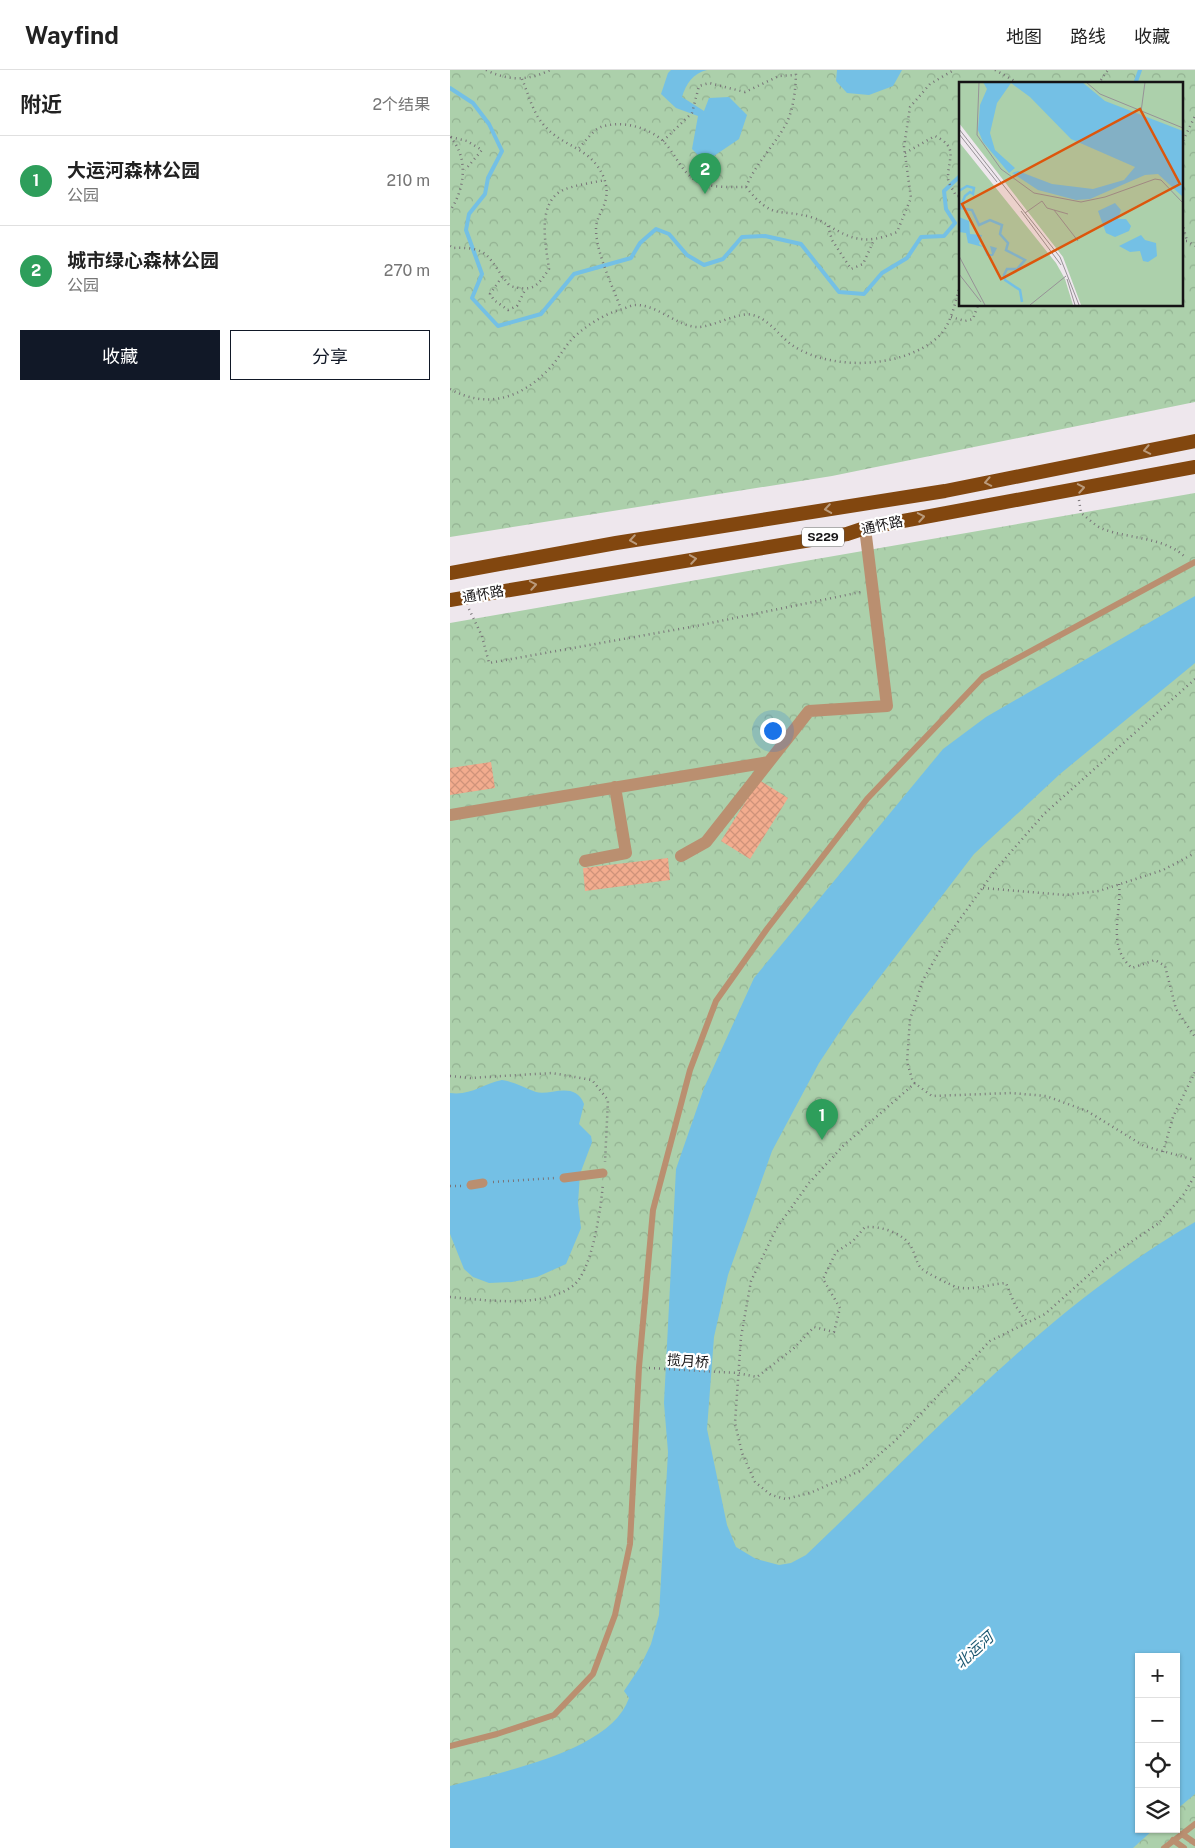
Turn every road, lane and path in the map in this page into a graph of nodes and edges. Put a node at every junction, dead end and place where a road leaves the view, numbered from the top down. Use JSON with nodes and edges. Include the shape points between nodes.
{"nodes":[{"id":1,"x":486,"y":70,"type":"edge"},
{"id":2,"x":550,"y":70,"type":"edge"},
{"id":3,"x":796,"y":70,"type":"edge"},
{"id":4,"x":954,"y":70,"type":"edge"},
{"id":5,"x":994,"y":70,"type":"edge"},
{"id":6,"x":1108,"y":70,"type":"edge"},
{"id":7,"x":796,"y":75,"type":"junction"},
{"id":8,"x":522,"y":80,"type":"junction"},
{"id":9,"x":1016,"y":82,"type":"edge"},
{"id":10,"x":1099,"y":82,"type":"edge"},
{"id":11,"x":1195,"y":116,"type":"edge"},
{"id":12,"x":450,"y":137,"type":"edge"},
{"id":13,"x":663,"y":141,"type":"junction"},
{"id":14,"x":1182,"y":143,"type":"edge"},
{"id":15,"x":579,"y":148,"type":"junction"},
{"id":16,"x":905,"y":153,"type":"junction"},
{"id":17,"x":465,"y":170,"type":"junction"},
{"id":18,"x":604,"y":180,"type":"junction"},
{"id":19,"x":746,"y":187,"type":"junction"},
{"id":20,"x":959,"y":196,"type":"edge"},
{"id":21,"x":450,"y":211,"type":"edge"},
{"id":22,"x":1182,"y":222,"type":"edge"},
{"id":23,"x":828,"y":226,"type":"junction"},
{"id":24,"x":874,"y":240,"type":"junction"},
{"id":25,"x":1182,"y":241,"type":"edge"},
{"id":26,"x":1187,"y":241,"type":"junction"},
{"id":27,"x":450,"y":246,"type":"edge"},
{"id":28,"x":1195,"y":246,"type":"edge"},
{"id":29,"x":502,"y":277,"type":"junction"},
{"id":30,"x":525,"y":290,"type":"junction"},
{"id":31,"x":959,"y":290,"type":"edge"},
{"id":32,"x":978,"y":306,"type":"edge"},
{"id":33,"x":621,"y":309,"type":"junction"},
{"id":34,"x":951,"y":317,"type":"junction"},
{"id":35,"x":450,"y":389,"type":"edge"},
{"id":36,"x":1195,"y":441,"type":"edge"},
{"id":37,"x":1195,"y":467,"type":"edge"},
{"id":38,"x":1078,"y":489,"type":"junction"},
{"id":39,"x":864,"y":528,"type":"junction"},
{"id":40,"x":1194,"y":563,"type":"edge"},
{"id":41,"x":450,"y":573,"type":"edge"},
{"id":42,"x":872,"y":590,"type":"junction"},
{"id":43,"x":457,"y":598,"type":"edge"},
{"id":44,"x":1195,"y":680,"type":"edge"},
{"id":45,"x":769,"y":762,"type":"junction"},
{"id":46,"x":615,"y":787,"type":"junction"},
{"id":47,"x":450,"y":814,"type":"edge"},
{"id":48,"x":1195,"y":853,"type":"edge"},
{"id":49,"x":680,"y":856,"type":"dead end"},
{"id":50,"x":585,"y":861,"type":"dead end"},
{"id":51,"x":1120,"y":884,"type":"junction"},
{"id":52,"x":982,"y":888,"type":"junction"},
{"id":53,"x":1195,"y":1037,"type":"edge"},
{"id":54,"x":1195,"y":1072,"type":"edge"},
{"id":55,"x":915,"y":1083,"type":"junction"},
{"id":56,"x":1163,"y":1152,"type":"junction"},
{"id":57,"x":1195,"y":1160,"type":"edge"},
{"id":58,"x":604,"y":1173,"type":"dead end"},
{"id":59,"x":1195,"y":1175,"type":"edge"},
{"id":60,"x":564,"y":1178,"type":"joint"},
{"id":61,"x":483,"y":1182,"type":"joint"},
{"id":62,"x":471,"y":1185,"type":"dead end"},
{"id":63,"x":1028,"y":1322,"type":"junction"},
{"id":64,"x":651,"y":1368,"type":"dead end"},
{"id":65,"x":738,"y":1373,"type":"junction"},
{"id":66,"x":450,"y":1746,"type":"edge"},
{"id":67,"x":1195,"y":1824,"type":"edge"},
{"id":68,"x":1182,"y":1834,"type":"junction"},
{"id":69,"x":1173,"y":1840,"type":"junction"},
{"id":70,"x":1195,"y":1843,"type":"edge"},
{"id":71,"x":1164,"y":1848,"type":"edge"},
{"id":72,"x":1184,"y":1848,"type":"edge"}],
"edges":[{"from":1,"to":8,"type":"path","via":[[498,76]]},
{"from":2,"to":8,"type":"path"},
{"from":3,"to":7,"type":"path"},
{"from":4,"to":16,"type":"path","via":[[930,84],[910,107]]},
{"from":5,"to":9,"type":"path"},
{"from":6,"to":10,"type":"path"},
{"from":7,"to":13,"type":"path","via":[[778,76],[745,92],[709,84],[699,86],[692,113]]},
{"from":7,"to":19,"type":"path","via":[[787,123],[753,170]]},
{"from":8,"to":15,"type":"path","via":[[542,124],[556,137]]},
{"from":11,"to":14,"type":"path"},
{"from":12,"to":17,"type":"path"},
{"from":12,"to":17,"type":"path","via":[[482,150]]},
{"from":13,"to":15,"type":"path","via":[[645,129],[620,124],[599,128]]},
{"from":13,"to":19,"type":"path","via":[[686,172],[700,183]]},
{"from":15,"to":18,"type":"path","via":[[594,160]]},
{"from":16,"to":20,"type":"path","via":[[935,136],[946,142],[952,155],[948,179],[956,196]]},
{"from":16,"to":24,"type":"path","via":[[911,198],[897,232]]},
{"from":17,"to":21,"type":"path","via":[[456,202]]},
{"from":18,"to":30,"type":"path","via":[[563,190],[552,199],[546,216],[550,269],[538,285]]},
{"from":18,"to":33,"type":"path","via":[[607,202],[596,228],[599,247]]},
{"from":19,"to":23,"type":"path","via":[[768,210],[814,218]]},
{"from":22,"to":26,"type":"path"},
{"from":23,"to":24,"type":"path","via":[[858,240]]},
{"from":23,"to":24,"type":"path","via":[[832,240],[851,269],[863,264]]},
{"from":25,"to":26,"type":"path"},
{"from":26,"to":28,"type":"path"},
{"from":27,"to":29,"type":"path","via":[[472,247],[486,252]]},
{"from":29,"to":30,"type":"path","via":[[510,286]]},
{"from":29,"to":30,"type":"path","via":[[490,294],[508,310],[517,306]]},
{"from":31,"to":34,"type":"path"},
{"from":32,"to":34,"type":"path","via":[[973,319],[965,322]]},
{"from":33,"to":34,"type":"path","via":[[633,305],[658,310],[697,327],[751,314],[765,321],[795,347],[832,361],[870,364],[907,355],[939,336]]},
{"from":33,"to":35,"type":"path","via":[[604,315],[574,337],[549,370],[523,391],[494,401],[465,397]]},
{"from":36,"to":41,"type":"main road","name":"通怀路","number":"S229","one_way":true,"via":[[945,491],[626,541]]},
{"from":38,"to":37,"type":"main road","name":"通怀路","number":"S229","one_way":true},
{"from":39,"to":38,"type":"main road","name":"通怀路","number":"S229","one_way":true},
{"from":38,"to":40,"type":"path","via":[[1081,513],[1102,528],[1161,544],[1181,552]]},
{"from":39,"to":42,"type":"street"},
{"from":43,"to":39,"type":"main road","name":"通怀路","number":"S229","one_way":true,"via":[[847,534]]},
{"from":40,"to":66,"type":"lane","via":[[983,677],[867,799],[716,1001],[690,1070],[653,1210],[639,1367],[630,1544],[615,1615],[593,1674],[554,1715]]},
{"from":42,"to":43,"type":"path","via":[[489,663],[482,636]]},
{"from":42,"to":45,"type":"street","via":[[887,706],[809,711]]},
{"from":44,"to":52,"type":"path","via":[[1044,814]]},
{"from":45,"to":46,"type":"street"},
{"from":45,"to":49,"type":"street","via":[[706,842]]},
{"from":46,"to":47,"type":"street"},
{"from":46,"to":50,"type":"street","via":[[626,854]]},
{"from":48,"to":51,"type":"path","via":[[1163,870]]},
{"from":51,"to":52,"type":"path","via":[[1099,891],[1065,895]]},
{"from":51,"to":53,"type":"path","via":[[1116,944],[1123,960],[1132,968],[1155,960],[1165,966],[1176,1009]]},
{"from":52,"to":55,"type":"path","via":[[950,932],[923,980],[910,1020],[907,1062]]},
{"from":54,"to":56,"type":"path","via":[[1173,1117]]},
{"from":55,"to":56,"type":"path","via":[[932,1096],[1011,1093],[1046,1096],[1087,1111],[1144,1146]]},
{"from":55,"to":65,"type":"path","via":[[844,1146],[809,1183],[776,1229],[751,1281],[740,1337]]},
{"from":56,"to":57,"type":"path"},
{"from":58,"to":60,"type":"street"},
{"from":59,"to":63,"type":"path","via":[[1184,1194],[1158,1223],[1108,1257],[1046,1314]]},
{"from":60,"to":61,"type":"path"},
{"from":61,"to":62,"type":"street"},
{"from":63,"to":65,"type":"path","via":[[990,1341],[895,1441],[860,1471],[810,1493],[786,1499],[771,1495],[755,1482],[742,1453],[735,1423]]},
{"from":63,"to":65,"type":"path","name":"揽月桥","via":[[1015,1305],[1006,1283],[974,1289],[955,1287],[921,1269],[910,1245],[902,1237],[879,1226],[865,1227],[853,1241],[836,1252],[823,1279],[840,1308],[834,1332],[814,1327],[793,1349],[757,1377]]},
{"from":64,"to":65,"type":"path","name":"揽月桥"},
{"from":67,"to":68,"type":"lane"},
{"from":68,"to":69,"type":"lane"},
{"from":68,"to":70,"type":"lane"},
{"from":69,"to":71,"type":"lane"},
{"from":69,"to":72,"type":"lane"}]}
